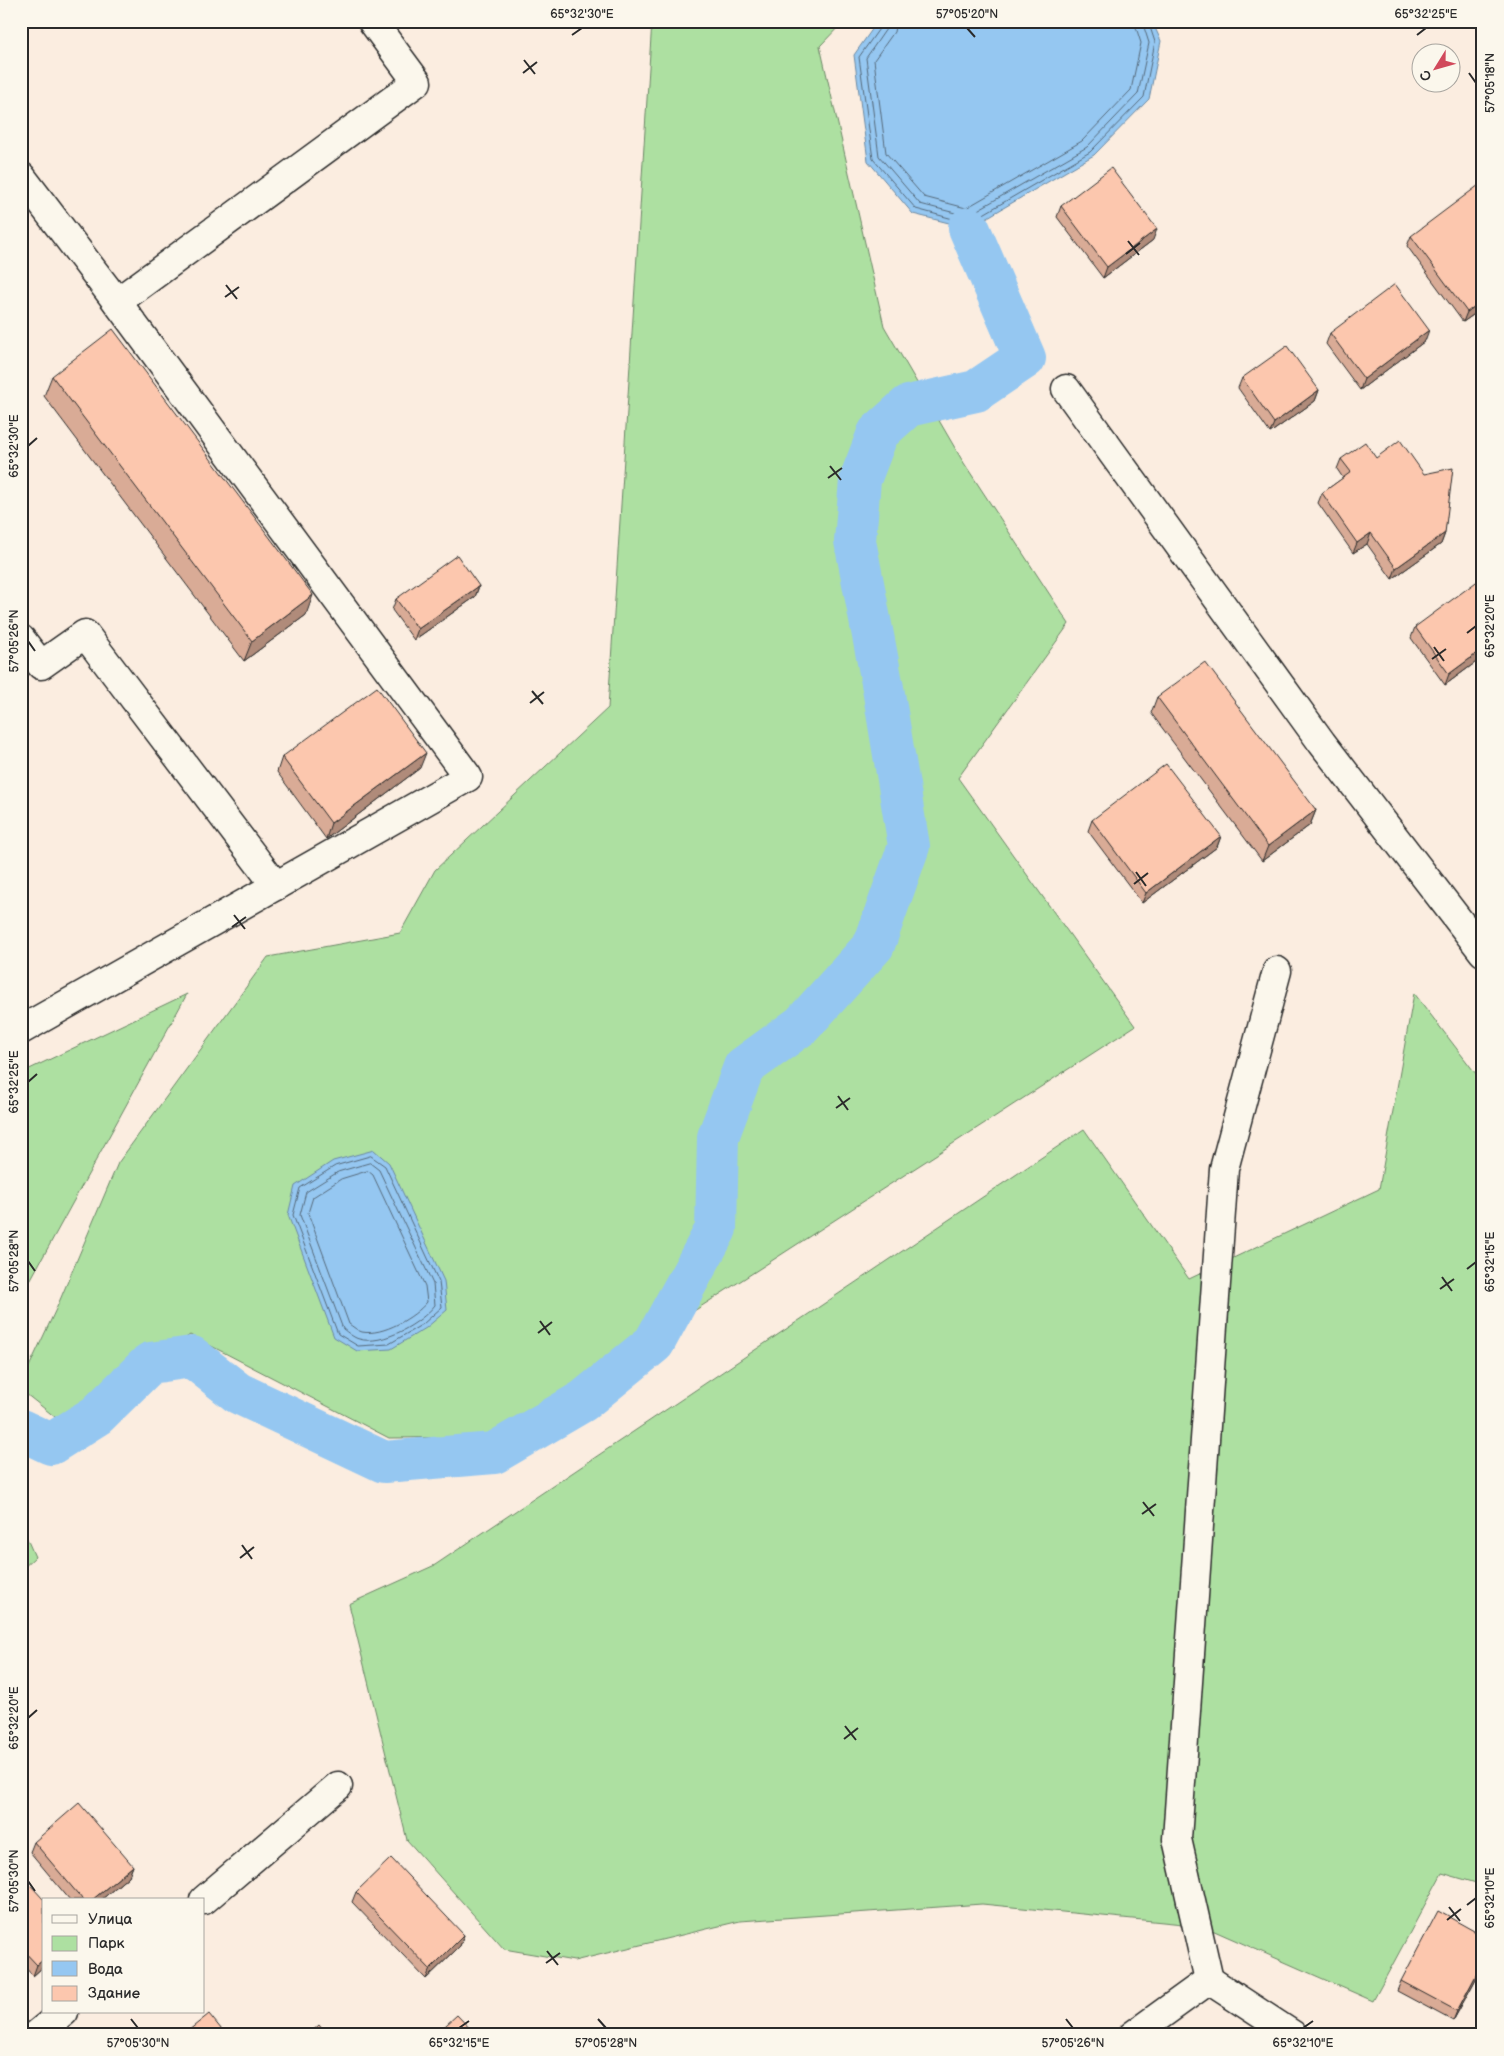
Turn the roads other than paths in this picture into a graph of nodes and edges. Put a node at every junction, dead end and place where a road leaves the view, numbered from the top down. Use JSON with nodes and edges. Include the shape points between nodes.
{"nodes":[{"id":1,"x":372,"y":21,"type":"edge"},
{"id":2,"x":21,"y":176,"type":"edge"},
{"id":3,"x":117,"y":302,"type":"junction"},
{"id":4,"x":1066,"y":389,"type":"dead end"},
{"id":5,"x":21,"y":639,"type":"edge"},
{"id":6,"x":276,"y":886,"type":"junction"},
{"id":7,"x":1483,"y":952,"type":"edge"},
{"id":8,"x":1278,"y":971,"type":"dead end"},
{"id":9,"x":21,"y":1030,"type":"edge"},
{"id":10,"x":338,"y":1786,"type":"dead end"},
{"id":11,"x":205,"y":1899,"type":"edge"},
{"id":12,"x":1209,"y":1980,"type":"junction"},
{"id":13,"x":62,"y":2014,"type":"edge"},
{"id":14,"x":36,"y":2035,"type":"edge"},
{"id":15,"x":1134,"y":2035,"type":"edge"},
{"id":16,"x":1293,"y":2035,"type":"edge"}],
"edges":[{"from":1,"to":3,"type":"street","via":[[417,82]]},
{"from":2,"to":3,"type":"street"},
{"from":3,"to":6,"type":"street","via":[[468,777]]},
{"from":4,"to":7,"type":"street","via":[[1322,743]]},
{"from":5,"to":6,"type":"street","via":[[41,666],[85,634]]},
{"from":6,"to":9,"type":"street"},
{"from":8,"to":12,"type":"street","via":[[1224,1169],[1177,1840]]},
{"from":10,"to":11,"type":"street"},
{"from":12,"to":15,"type":"street"},
{"from":12,"to":16,"type":"street"},
{"from":13,"to":14,"type":"street"}]}
